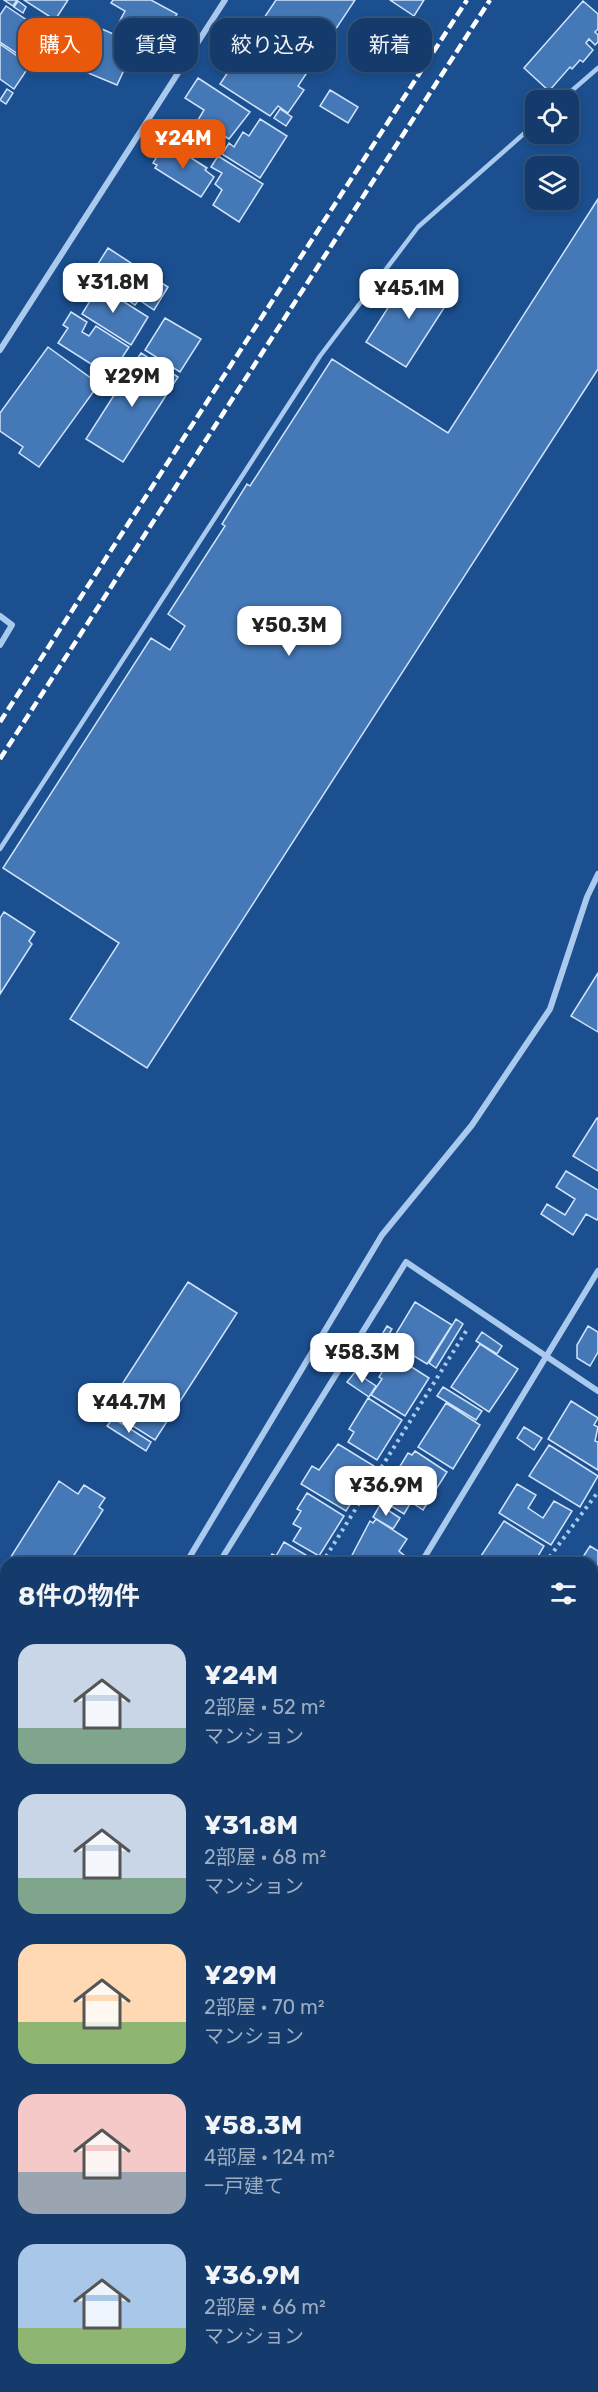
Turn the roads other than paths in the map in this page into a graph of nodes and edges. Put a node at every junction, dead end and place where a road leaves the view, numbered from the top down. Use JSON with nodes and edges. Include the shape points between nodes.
{"nodes":[{"id":1,"x":225,"y":0,"type":"edge"},
{"id":2,"x":598,"y":68,"type":"edge"},
{"id":3,"x":573,"y":90,"type":"edge"},
{"id":4,"x":525,"y":133,"type":"edge"},
{"id":5,"x":0,"y":350,"type":"edge"},
{"id":6,"x":0,"y":616,"type":"edge"},
{"id":7,"x":0,"y":645,"type":"edge"},
{"id":8,"x":0,"y":849,"type":"edge"},
{"id":9,"x":598,"y":874,"type":"edge"},
{"id":10,"x":598,"y":1271,"type":"edge"},
{"id":11,"x":546,"y":1357,"type":"junction"},
{"id":12,"x":598,"y":1391,"type":"edge"},
{"id":13,"x":190,"y":1557,"type":"edge"},
{"id":14,"x":223,"y":1557,"type":"edge"},
{"id":15,"x":425,"y":1557,"type":"edge"}],
"edges":[{"from":1,"to":5,"type":"street"},
{"from":2,"to":3,"type":"lane"},
{"from":4,"to":8,"type":"lane","via":[[418,227],[320,356]]},
{"from":6,"to":7,"type":"street","via":[[12,625]]},
{"from":9,"to":13,"type":"street","via":[[550,1009],[472,1125],[382,1235]]},
{"from":10,"to":11,"type":"street"},
{"from":11,"to":12,"type":"street"},
{"from":11,"to":14,"type":"street","via":[[406,1262]]},
{"from":11,"to":15,"type":"street"}]}
